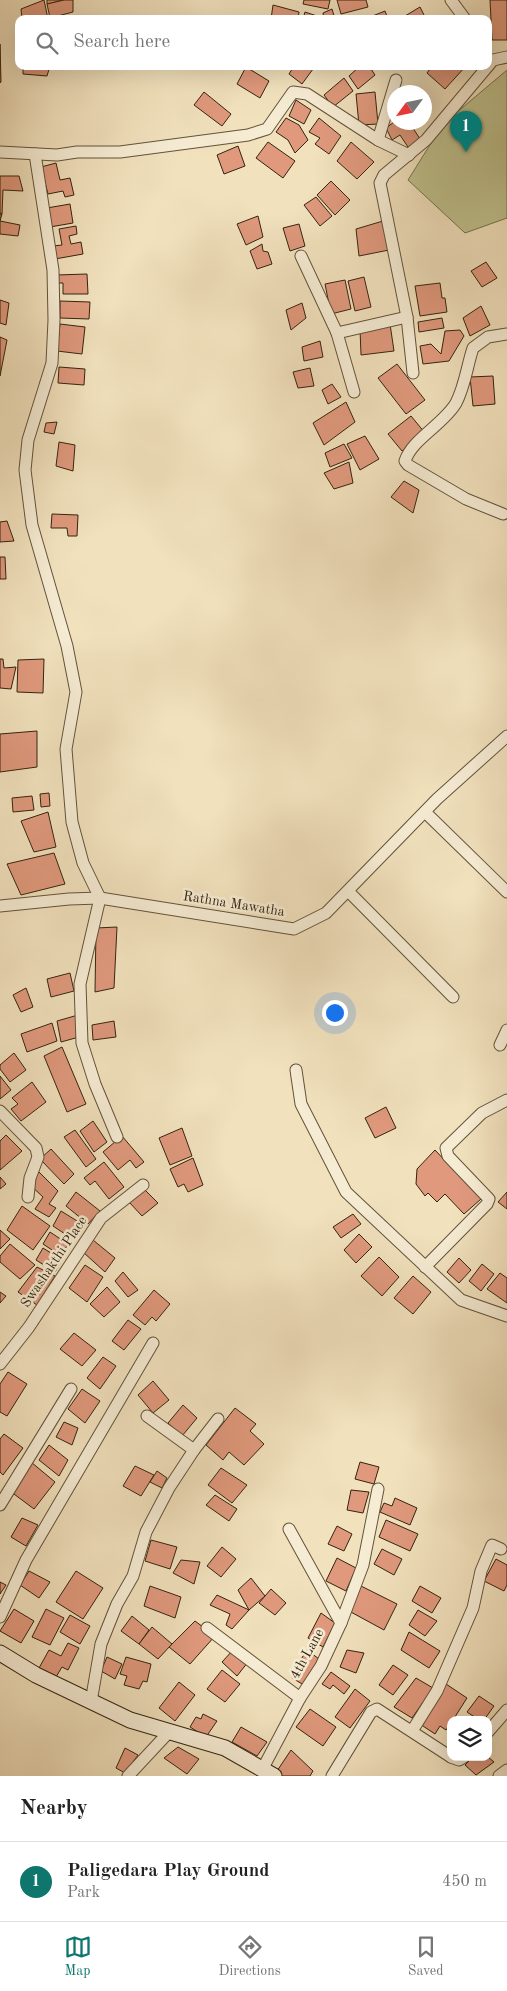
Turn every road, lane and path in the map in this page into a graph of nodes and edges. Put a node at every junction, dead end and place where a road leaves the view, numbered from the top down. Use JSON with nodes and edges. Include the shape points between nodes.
{"nodes":[{"id":1,"x":451,"y":0,"type":"edge"},
{"id":2,"x":461,"y":15,"type":"edge"},
{"id":3,"x":507,"y":57,"type":"edge"},
{"id":4,"x":492,"y":60,"type":"edge"},
{"id":5,"x":482,"y":70,"type":"edge"},
{"id":6,"x":396,"y":80,"type":"dead end"},
{"id":7,"x":378,"y":140,"type":"junction"},
{"id":8,"x":0,"y":152,"type":"edge"},
{"id":9,"x":36,"y":154,"type":"junction"},
{"id":10,"x":409,"y":156,"type":"junction"},
{"id":11,"x":301,"y":256,"type":"dead end"},
{"id":12,"x":407,"y":317,"type":"junction"},
{"id":13,"x":337,"y":333,"type":"junction"},
{"id":14,"x":507,"y":334,"type":"edge"},
{"id":15,"x":413,"y":373,"type":"dead end"},
{"id":16,"x":354,"y":392,"type":"dead end"},
{"id":17,"x":503,"y":514,"type":"dead end"},
{"id":18,"x":507,"y":736,"type":"edge"},
{"id":19,"x":425,"y":812,"type":"junction"},
{"id":20,"x":348,"y":892,"type":"junction"},
{"id":21,"x":507,"y":892,"type":"edge"},
{"id":22,"x":100,"y":898,"type":"junction"},
{"id":23,"x":0,"y":906,"type":"edge"},
{"id":24,"x":453,"y":997,"type":"dead end"},
{"id":25,"x":507,"y":1030,"type":"edge"},
{"id":26,"x":500,"y":1045,"type":"dead end"},
{"id":27,"x":296,"y":1070,"type":"dead end"},
{"id":28,"x":507,"y":1100,"type":"edge"},
{"id":29,"x":0,"y":1111,"type":"edge"},
{"id":30,"x":117,"y":1138,"type":"dead end"},
{"id":31,"x":143,"y":1185,"type":"dead end"},
{"id":32,"x":28,"y":1197,"type":"dead end"},
{"id":33,"x":425,"y":1267,"type":"junction"},
{"id":34,"x":507,"y":1316,"type":"edge"},
{"id":35,"x":153,"y":1342,"type":"dead end"},
{"id":36,"x":0,"y":1364,"type":"edge"},
{"id":37,"x":70,"y":1389,"type":"dead end"},
{"id":38,"x":147,"y":1416,"type":"dead end"},
{"id":39,"x":218,"y":1419,"type":"dead end"},
{"id":40,"x":194,"y":1450,"type":"junction"},
{"id":41,"x":378,"y":1489,"type":"dead end"},
{"id":42,"x":0,"y":1505,"type":"edge"},
{"id":43,"x":289,"y":1529,"type":"dead end"},
{"id":44,"x":501,"y":1549,"type":"dead end"},
{"id":45,"x":0,"y":1617,"type":"edge"},
{"id":46,"x":341,"y":1622,"type":"junction"},
{"id":47,"x":207,"y":1628,"type":"dead end"},
{"id":48,"x":0,"y":1653,"type":"edge"},
{"id":49,"x":300,"y":1698,"type":"junction"},
{"id":50,"x":91,"y":1702,"type":"junction"},
{"id":51,"x":507,"y":1710,"type":"edge"},
{"id":52,"x":492,"y":1727,"type":"edge"},
{"id":53,"x":412,"y":1731,"type":"junction"},
{"id":54,"x":169,"y":1732,"type":"junction"},
{"id":55,"x":447,"y":1754,"type":"edge"},
{"id":56,"x":507,"y":1770,"type":"edge"},
{"id":57,"x":268,"y":1772,"type":"edge"},
{"id":58,"x":128,"y":1776,"type":"edge"},
{"id":59,"x":332,"y":1776,"type":"edge"},
{"id":60,"x":499,"y":1776,"type":"edge"}],
"edges":[{"from":1,"to":2,"type":"street"},
{"from":3,"to":4,"type":"street"},
{"from":5,"to":10,"type":"street","via":[[426,140]]},
{"from":6,"to":7,"type":"street"},
{"from":7,"to":9,"type":"street","via":[[307,94],[293,92],[267,129],[248,135],[120,152]]},
{"from":7,"to":10,"type":"street"},
{"from":8,"to":9,"type":"street"},
{"from":9,"to":22,"type":"street","via":[[53,270],[54,320],[52,363],[28,440],[25,470],[32,526],[67,646],[76,692],[66,749],[72,822],[83,863]]},
{"from":10,"to":12,"type":"street","via":[[384,175],[380,183]]},
{"from":11,"to":13,"type":"street"},
{"from":12,"to":13,"type":"street"},
{"from":12,"to":15,"type":"street"},
{"from":13,"to":16,"type":"street"},
{"from":14,"to":17,"type":"street","via":[[488,337],[472,348],[456,404],[408,452],[406,460],[408,465],[466,499]]},
{"from":18,"to":19,"type":"street","name":"Rathna Mawatha"},
{"from":19,"to":20,"type":"street","name":"Rathna Mawatha"},
{"from":19,"to":21,"type":"street"},
{"from":20,"to":22,"type":"street","name":"Rathna Mawatha","via":[[326,913],[294,929]]},
{"from":20,"to":24,"type":"street"},
{"from":22,"to":23,"type":"street","name":"Rathna Mawatha"},
{"from":22,"to":30,"type":"street","via":[[80,984],[82,1043]]},
{"from":25,"to":26,"type":"street"},
{"from":27,"to":33,"type":"street","via":[[301,1104],[346,1192]]},
{"from":28,"to":33,"type":"street","via":[[482,1114],[446,1148],[448,1156],[489,1198],[487,1204]]},
{"from":29,"to":32,"type":"street","via":[[36,1148],[38,1157],[30,1178]]},
{"from":31,"to":36,"type":"street","name":"Swashakthi Place","via":[[101,1218],[29,1327]]},
{"from":33,"to":34,"type":"street","via":[[461,1300]]},
{"from":35,"to":45,"type":"street","via":[[26,1560]]},
{"from":37,"to":42,"type":"street"},
{"from":38,"to":40,"type":"street"},
{"from":39,"to":40,"type":"street"},
{"from":40,"to":50,"type":"street","via":[[146,1532],[132,1576],[101,1644]]},
{"from":41,"to":46,"type":"street","via":[[363,1565]]},
{"from":43,"to":46,"type":"street","name":"4th Lane"},
{"from":44,"to":53,"type":"street","via":[[492,1545],[469,1616],[437,1692]]},
{"from":46,"to":49,"type":"street","name":"4th Lane","via":[[321,1666]]},
{"from":47,"to":49,"type":"street"},
{"from":48,"to":50,"type":"street"},
{"from":49,"to":57,"type":"street","name":"4th Lane"},
{"from":50,"to":54,"type":"street","via":[[130,1720]]},
{"from":51,"to":52,"type":"street"},
{"from":53,"to":55,"type":"street"},
{"from":53,"to":59,"type":"street","via":[[376,1709],[371,1712]]},
{"from":54,"to":57,"type":"street","via":[[225,1748]]},
{"from":54,"to":58,"type":"street"},
{"from":56,"to":60,"type":"street"}]}
